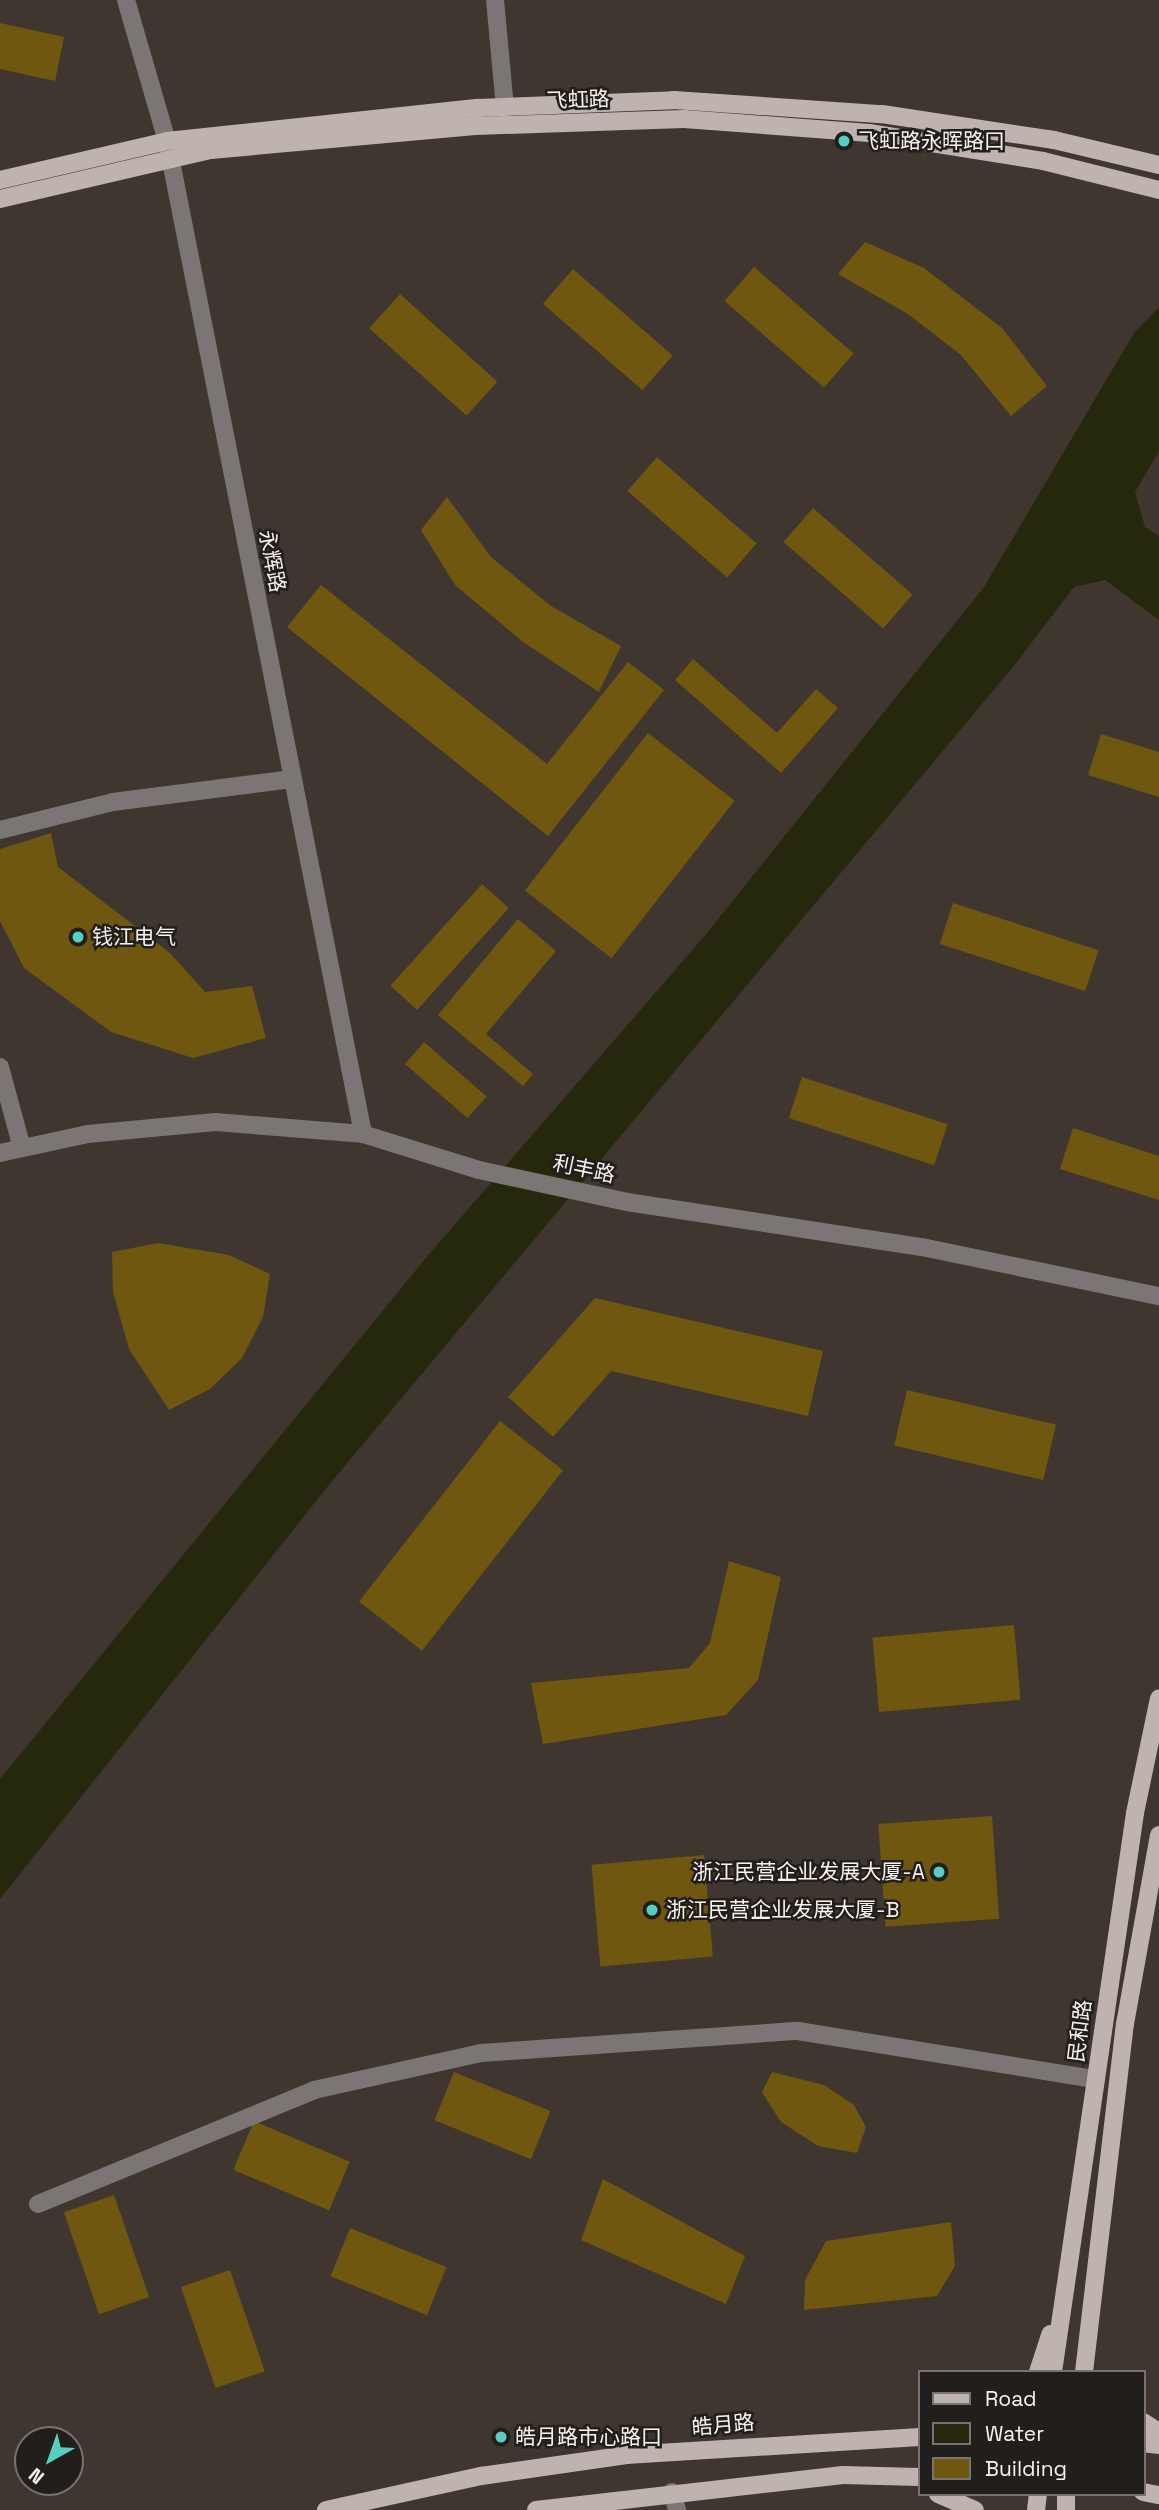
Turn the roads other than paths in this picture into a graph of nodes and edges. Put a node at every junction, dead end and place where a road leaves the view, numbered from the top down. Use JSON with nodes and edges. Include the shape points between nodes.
{"nodes":[{"id":1,"x":126,"y":0,"type":"edge"},
{"id":2,"x":495,"y":0,"type":"edge"},
{"id":3,"x":505,"y":107,"type":"junction"},
{"id":4,"x":167,"y":141,"type":"junction"},
{"id":5,"x":168,"y":160,"type":"junction"},
{"id":6,"x":1159,"y":165,"type":"edge"},
{"id":7,"x":0,"y":180,"type":"edge"},
{"id":8,"x":1159,"y":190,"type":"edge"},
{"id":9,"x":0,"y":199,"type":"edge"},
{"id":10,"x":292,"y":779,"type":"junction"},
{"id":11,"x":0,"y":830,"type":"edge"},
{"id":12,"x":0,"y":1067,"type":"edge"},
{"id":13,"x":363,"y":1134,"type":"junction"},
{"id":14,"x":22,"y":1148,"type":"junction"},
{"id":15,"x":0,"y":1153,"type":"edge"},
{"id":16,"x":1159,"y":1296,"type":"edge"},
{"id":17,"x":1159,"y":1698,"type":"edge"},
{"id":18,"x":1159,"y":1835,"type":"edge"},
{"id":19,"x":1096,"y":2080,"type":"junction"},
{"id":20,"x":38,"y":2204,"type":"dead end"},
{"id":21,"x":1063,"y":2294,"type":"junction"},
{"id":22,"x":1089,"y":2321,"type":"junction"},
{"id":23,"x":1039,"y":2370,"type":"edge"},
{"id":24,"x":1053,"y":2370,"type":"edge"},
{"id":25,"x":1084,"y":2370,"type":"edge"},
{"id":26,"x":1097,"y":2370,"type":"edge"},
{"id":27,"x":918,"y":2437,"type":"edge"},
{"id":28,"x":885,"y":2476,"type":"junction"},
{"id":29,"x":918,"y":2476,"type":"edge"},
{"id":30,"x":918,"y":2488,"type":"edge"},
{"id":31,"x":672,"y":2491,"type":"junction"},
{"id":32,"x":943,"y":2496,"type":"edge"},
{"id":33,"x":326,"y":2510,"type":"edge"},
{"id":34,"x":536,"y":2510,"type":"edge"},
{"id":35,"x":677,"y":2510,"type":"edge"},
{"id":36,"x":975,"y":2510,"type":"edge"}],
"edges":[{"from":1,"to":4,"type":"street","name":"永辉路"},
{"from":2,"to":3,"type":"street"},
{"from":3,"to":4,"type":"main road","name":"飞虹路"},
{"from":3,"to":6,"type":"main road","name":"飞虹路","via":[[674,100],[882,114],[1054,140]]},
{"from":4,"to":5,"type":"street","name":"永辉路"},
{"from":4,"to":7,"type":"main road","name":"飞虹路"},
{"from":5,"to":8,"type":"main road","name":"飞虹路","via":[[211,150],[475,126],[684,119],[869,134],[1043,161]]},
{"from":5,"to":9,"type":"main road","name":"飞虹路"},
{"from":5,"to":10,"type":"street","name":"永辉路"},
{"from":10,"to":11,"type":"street","via":[[113,802]]},
{"from":10,"to":13,"type":"street","name":"永辉路"},
{"from":12,"to":14,"type":"street"},
{"from":13,"to":14,"type":"street","name":"利丰路","via":[[215,1122],[88,1134]]},
{"from":13,"to":16,"type":"street","name":"利丰路","via":[[479,1170],[627,1202],[922,1247]]},
{"from":14,"to":15,"type":"street","name":"利丰路"},
{"from":17,"to":19,"type":"main road","name":"民和路","via":[[1135,1813]]},
{"from":18,"to":22,"type":"main road","name":"民和路","via":[[1125,2024]]},
{"from":19,"to":20,"type":"street","via":[[798,2031],[481,2053],[314,2090]]},
{"from":19,"to":21,"type":"main road","name":"民和路"},
{"from":21,"to":23,"type":"main road"},
{"from":21,"to":24,"type":"main road","name":"民和路"},
{"from":22,"to":25,"type":"main road","name":"民和路"},
{"from":22,"to":26,"type":"main road","via":[[1090,2358]]},
{"from":27,"to":33,"type":"main road","name":"皓月路","via":[[626,2455],[481,2476]]},
{"from":28,"to":29,"type":"main road"},
{"from":28,"to":30,"type":"main road"},
{"from":28,"to":31,"type":"main road","via":[[843,2475]]},
{"from":31,"to":34,"type":"main road"},
{"from":31,"to":35,"type":"street"},
{"from":32,"to":36,"type":"main road"}]}
